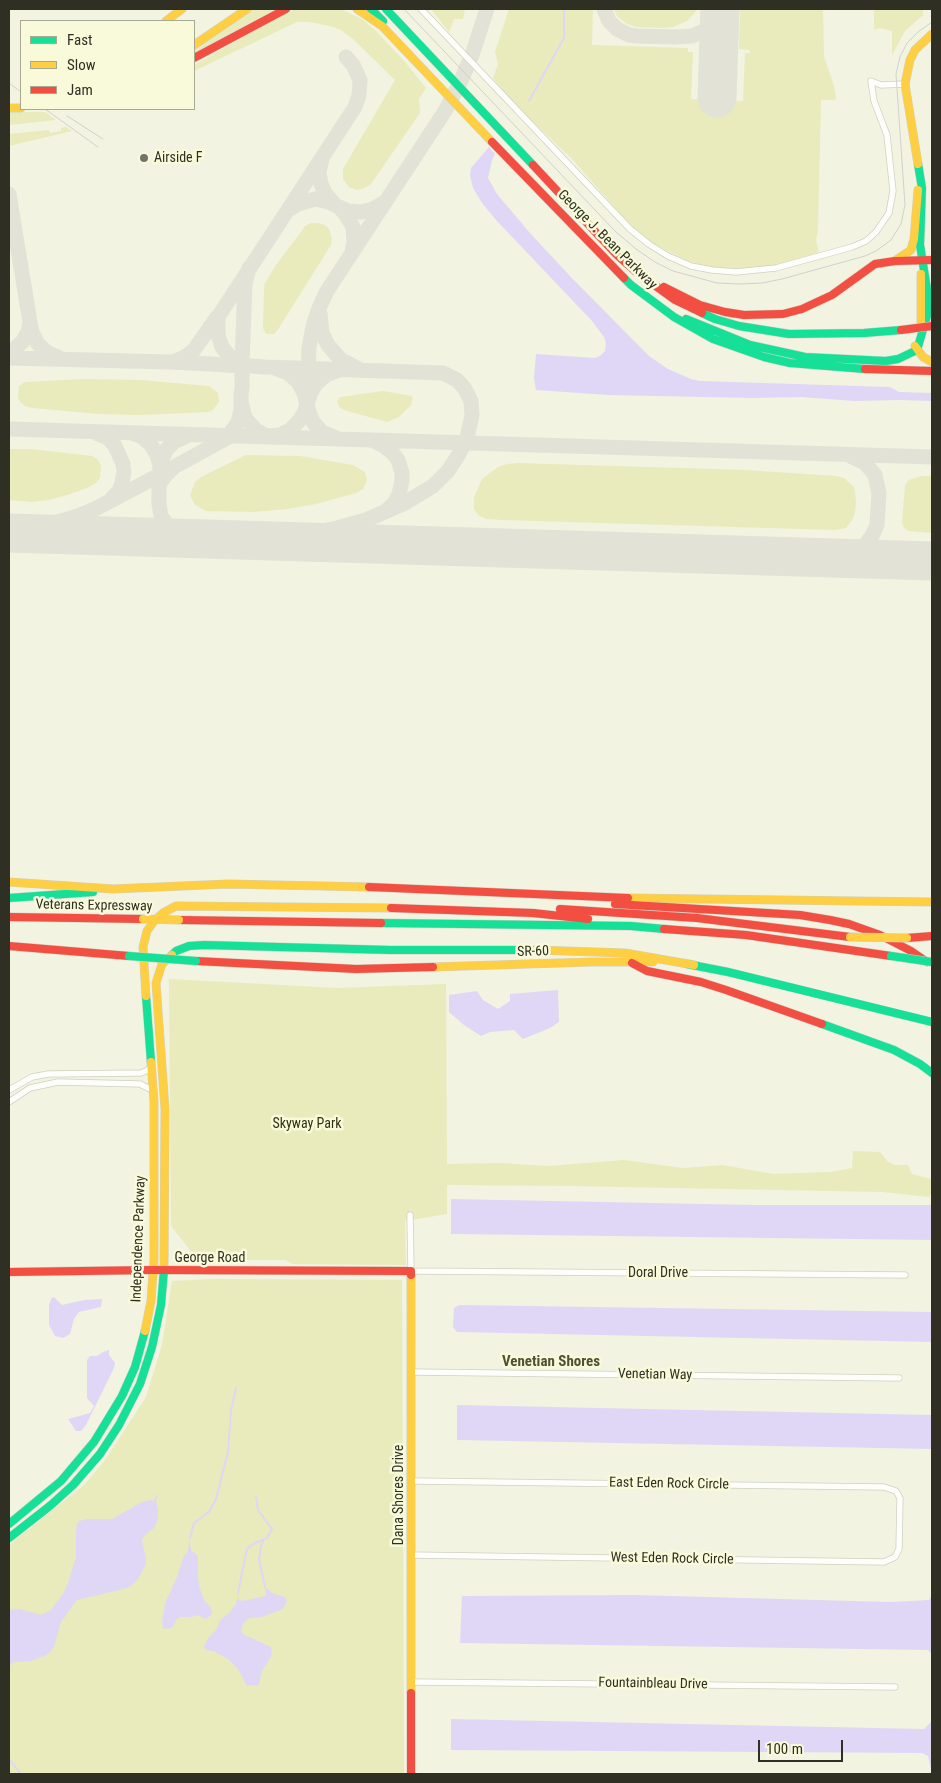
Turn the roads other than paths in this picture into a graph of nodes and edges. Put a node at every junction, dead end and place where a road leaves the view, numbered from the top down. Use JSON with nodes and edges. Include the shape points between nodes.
{"nodes":[{"id":1,"x":182,"y":9,"type":"edge"},
{"id":2,"x":247,"y":9,"type":"edge"},
{"id":3,"x":286,"y":9,"type":"edge"},
{"id":4,"x":357,"y":9,"type":"edge"},
{"id":5,"x":370,"y":9,"type":"edge"},
{"id":6,"x":386,"y":9,"type":"edge"},
{"id":7,"x":421,"y":9,"type":"edge"},
{"id":8,"x":167,"y":20,"type":"edge"},
{"id":9,"x":932,"y":34,"type":"edge"},
{"id":10,"x":195,"y":44,"type":"edge"},
{"id":11,"x":402,"y":46,"type":"junction"},
{"id":12,"x":195,"y":57,"type":"edge"},
{"id":13,"x":905,"y":84,"type":"junction"},
{"id":14,"x":920,"y":178,"type":"junction"},
{"id":15,"x":616,"y":254,"type":"junction"},
{"id":16,"x":922,"y":260,"type":"junction"},
{"id":17,"x":932,"y":260,"type":"edge"},
{"id":18,"x":895,"y":261,"type":"junction"},
{"id":19,"x":651,"y":301,"type":"junction"},
{"id":20,"x":932,"y":326,"type":"edge"},
{"id":21,"x":917,"y":350,"type":"junction"},
{"id":22,"x":932,"y":362,"type":"edge"},
{"id":23,"x":932,"y":371,"type":"edge"},
{"id":24,"x":9,"y":882,"type":"edge"},
{"id":25,"x":113,"y":889,"type":"junction"},
{"id":26,"x":560,"y":896,"type":"junction"},
{"id":27,"x":9,"y":898,"type":"edge"},
{"id":28,"x":932,"y":902,"type":"edge"},
{"id":29,"x":453,"y":908,"type":"junction"},
{"id":30,"x":9,"y":917,"type":"edge"},
{"id":31,"x":179,"y":920,"type":"joint"},
{"id":32,"x":631,"y":926,"type":"junction"},
{"id":33,"x":932,"y":936,"type":"edge"},
{"id":34,"x":10,"y":946,"type":"edge"},
{"id":35,"x":629,"y":962,"type":"junction"},
{"id":36,"x":932,"y":964,"type":"edge"},
{"id":37,"x":694,"y":965,"type":"junction"},
{"id":38,"x":932,"y":1022,"type":"edge"},
{"id":39,"x":152,"y":1066,"type":"junction"},
{"id":40,"x":932,"y":1073,"type":"edge"},
{"id":41,"x":9,"y":1090,"type":"edge"},
{"id":42,"x":154,"y":1091,"type":"junction"},
{"id":43,"x":9,"y":1102,"type":"edge"},
{"id":44,"x":410,"y":1215,"type":"dead end"},
{"id":45,"x":153,"y":1270,"type":"junction"},
{"id":46,"x":164,"y":1270,"type":"junction"},
{"id":47,"x":9,"y":1272,"type":"edge"},
{"id":48,"x":412,"y":1272,"type":"junction"},
{"id":49,"x":906,"y":1275,"type":"dead end"},
{"id":50,"x":412,"y":1372,"type":"junction"},
{"id":51,"x":898,"y":1378,"type":"dead end"},
{"id":52,"x":411,"y":1481,"type":"junction"},
{"id":53,"x":900,"y":1520,"type":"joint"},
{"id":54,"x":9,"y":1524,"type":"edge"},
{"id":55,"x":9,"y":1538,"type":"edge"},
{"id":56,"x":411,"y":1555,"type":"junction"},
{"id":57,"x":411,"y":1682,"type":"junction"},
{"id":58,"x":895,"y":1687,"type":"dead end"},
{"id":59,"x":411,"y":1774,"type":"edge"}],
"edges":[{"from":1,"to":8,"type":"main road"},
{"from":2,"to":10,"type":"main road"},
{"from":3,"to":12,"type":"main road"},
{"from":4,"to":11,"type":"main road","name":"George J. Bean Parkway","via":[[382,26]]},
{"from":5,"to":11,"type":"main road"},
{"from":6,"to":15,"type":"main road","name":"George J. Bean Parkway"},
{"from":7,"to":13,"type":"street","via":[[630,229],[668,256],[691,266],[712,270],[736,272],[776,268],[852,247],[876,232],[889,213],[893,191],[887,135],[874,101],[871,81],[881,85]]},
{"from":9,"to":13,"type":"main road","via":[[915,50]]},
{"from":11,"to":19,"type":"main road","name":"George J. Bean Parkway","via":[[612,266]]},
{"from":13,"to":14,"type":"main road"},
{"from":14,"to":16,"type":"main road"},
{"from":14,"to":18,"type":"main road","via":[[911,250]]},
{"from":15,"to":18,"type":"main road","via":[[678,295],[700,305],[744,316],[783,314],[802,309],[832,295],[875,264]]},
{"from":15,"to":20,"type":"main road","name":"George J. Bean Parkway","bridge":true,"via":[[675,300],[738,326],[789,334],[864,333]]},
{"from":16,"to":17,"type":"main road"},
{"from":16,"to":18,"type":"main road"},
{"from":16,"to":21,"type":"main road","via":[[922,315],[915,339]]},
{"from":19,"to":21,"type":"main road","via":[[716,333],[786,354],[886,361],[908,356]]},
{"from":19,"to":23,"type":"main road","name":"George J. Bean Parkway","via":[[713,339],[764,357],[849,369]]},
{"from":21,"to":22,"type":"main road"},
{"from":24,"to":25,"type":"main road"},
{"from":25,"to":26,"type":"main road","via":[[228,884],[326,885]]},
{"from":25,"to":27,"type":"main road"},
{"from":26,"to":28,"type":"main road"},
{"from":26,"to":36,"type":"main road","via":[[650,907],[823,918],[874,933]]},
{"from":29,"to":32,"type":"main road","via":[[565,916]]},
{"from":29,"to":33,"type":"main road","bridge":true,"via":[[473,906],[649,914],[850,937]]},
{"from":29,"to":39,"type":"main road","name":"Independence Parkway","via":[[196,904],[169,909],[154,920],[144,937]]},
{"from":30,"to":31,"type":"main road","name":"Veterans Expressway","bridge":true},
{"from":31,"to":32,"type":"main road","name":"SR-60","number":"SR-60"},
{"from":32,"to":36,"type":"main road","name":"SR-60","number":"SR-60","bridge":true,"via":[[746,935]]},
{"from":34,"to":35,"type":"main road","name":"SR-60","number":"SR-60","bridge":true,"via":[[196,961],[356,969]]},
{"from":35,"to":37,"type":"main road","name":"SR-60","number":"SR-60"},
{"from":35,"to":40,"type":"main road","via":[[647,971],[726,990],[886,1047]]},
{"from":37,"to":38,"type":"main road","name":"SR-60","number":"SR-60"},
{"from":37,"to":46,"type":"main road","name":"Independence Parkway","via":[[625,953],[563,950],[204,945],[176,951],[162,964],[156,983],[165,1109]]},
{"from":39,"to":41,"type":"street","via":[[141,1073],[48,1074],[27,1079]]},
{"from":39,"to":42,"type":"main road","name":"Independence Parkway"},
{"from":42,"to":43,"type":"street","via":[[140,1084],[58,1082],[30,1088]]},
{"from":42,"to":45,"type":"main road","name":"Independence Parkway"},
{"from":44,"to":48,"type":"street","name":"Dana Shores Drive"},
{"from":45,"to":46,"type":"main road","name":"George Road"},
{"from":45,"to":47,"type":"main road","name":"George Road"},
{"from":45,"to":54,"type":"main road","name":"Independence Parkway","via":[[143,1342],[129,1382],[112,1416],[69,1473]]},
{"from":46,"to":48,"type":"main road","name":"George Road"},
{"from":46,"to":55,"type":"main road","name":"Independence Parkway","via":[[160,1314],[152,1347],[140,1384],[119,1425],[100,1454],[73,1485]]},
{"from":48,"to":49,"type":"street","name":"Doral Drive"},
{"from":48,"to":50,"type":"main road","name":"Dana Shores Drive"},
{"from":50,"to":51,"type":"street","name":"Venetian Way"},
{"from":50,"to":52,"type":"main road","name":"Dana Shores Drive"},
{"from":52,"to":53,"type":"street","name":"East Eden Rock Circle","via":[[884,1487],[896,1491],[900,1498]]},
{"from":52,"to":56,"type":"main road","name":"Dana Shores Drive"},
{"from":53,"to":56,"type":"street","name":"West Eden Rock Circle","via":[[899,1549],[895,1557],[884,1562]]},
{"from":56,"to":57,"type":"main road","name":"Dana Shores Drive"},
{"from":57,"to":58,"type":"street","name":"Fountainbleau Drive"},
{"from":57,"to":59,"type":"main road","name":"Dana Shores Drive"}]}
